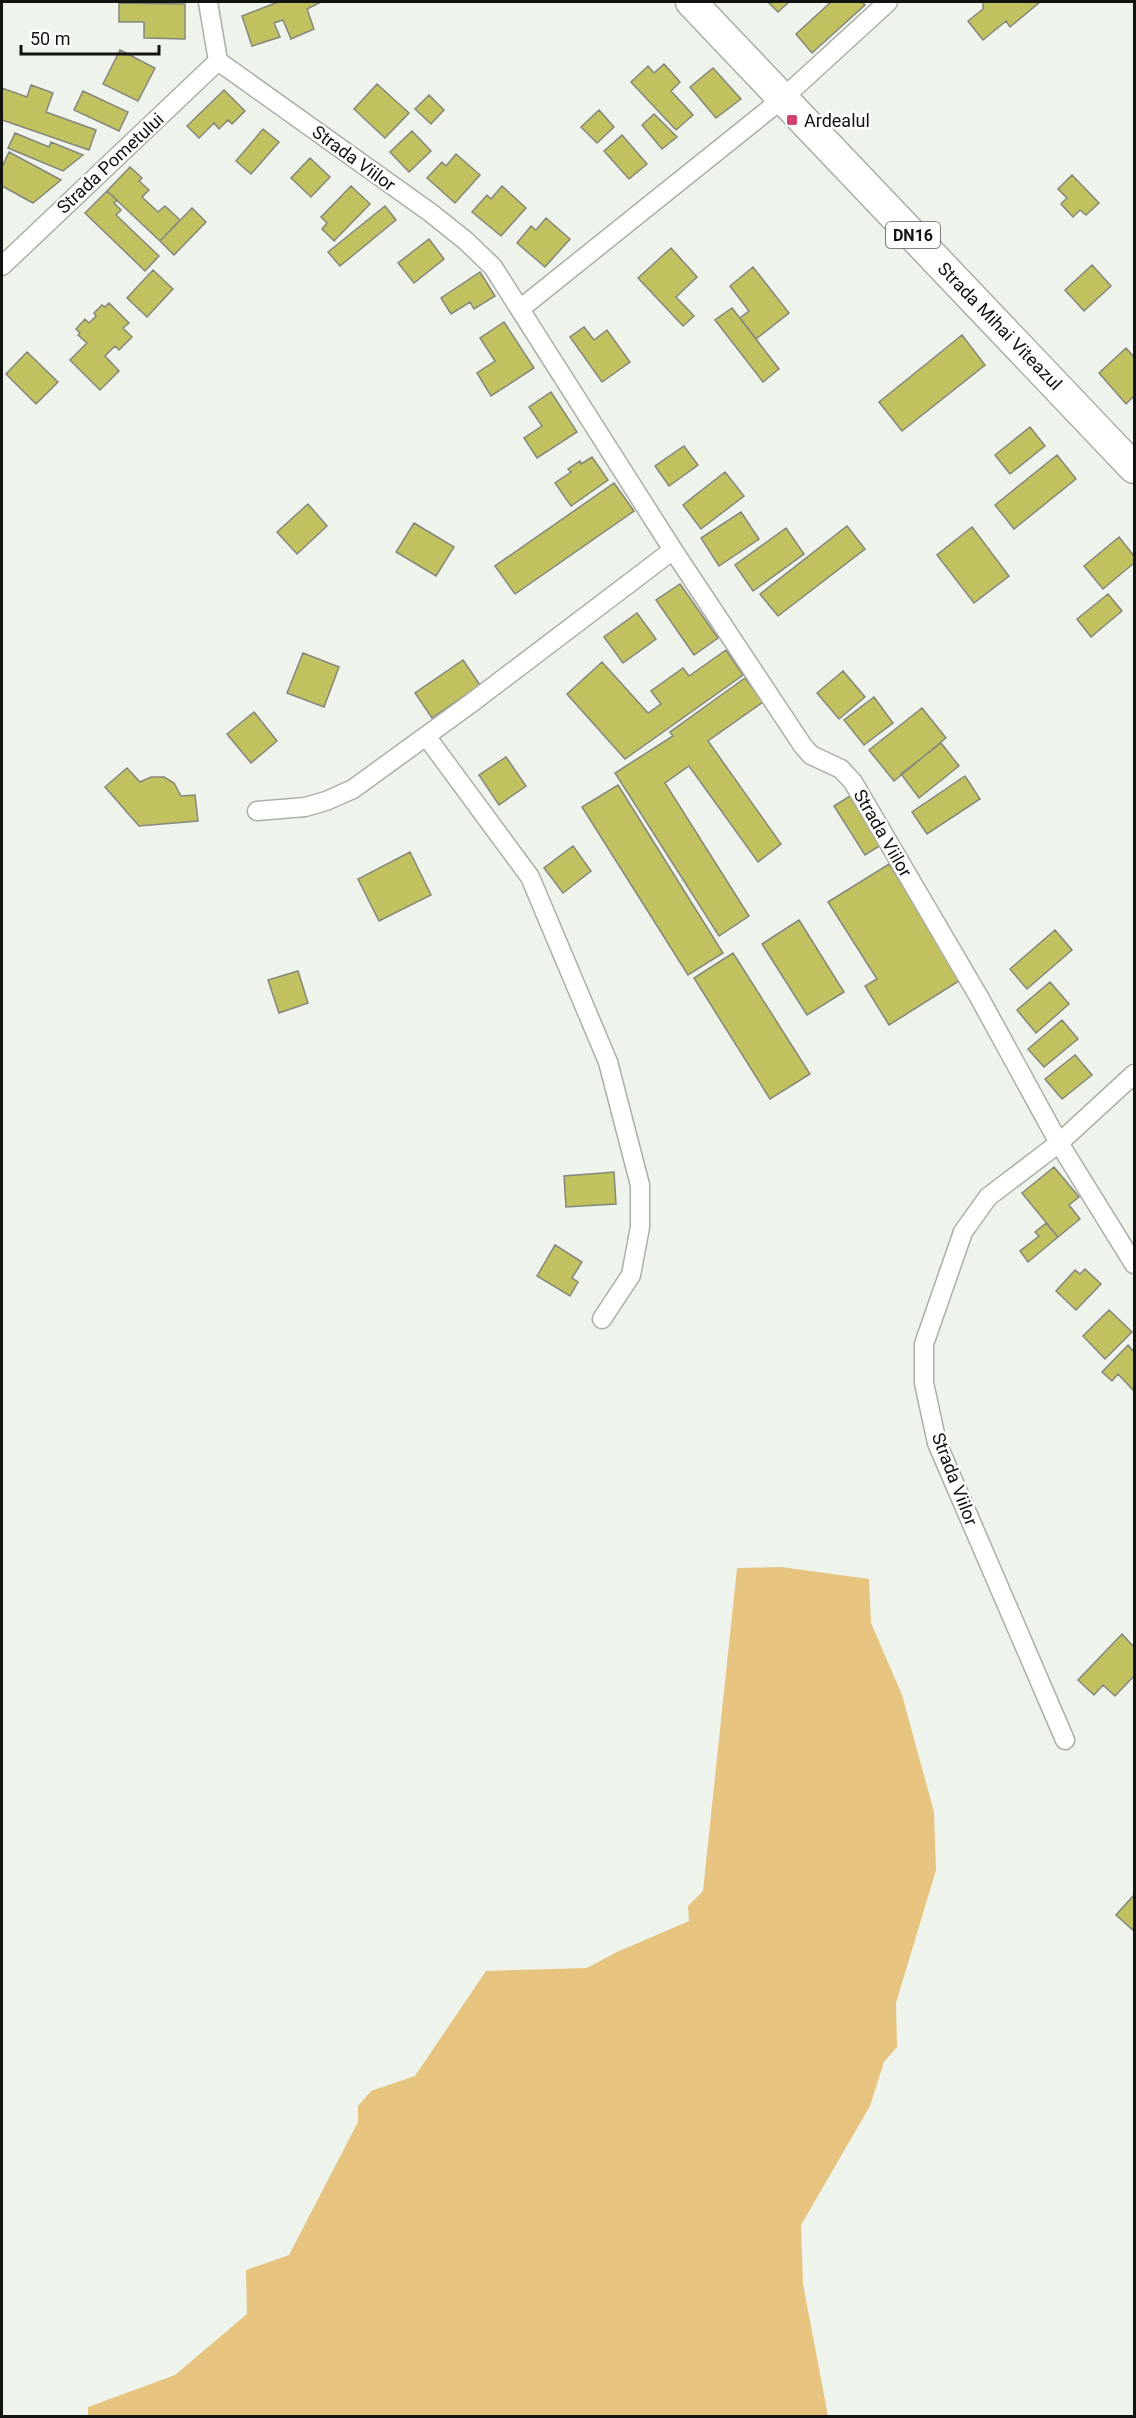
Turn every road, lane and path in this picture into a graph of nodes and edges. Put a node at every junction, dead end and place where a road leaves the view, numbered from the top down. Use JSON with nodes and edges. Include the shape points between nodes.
{"nodes":[{"id":1,"x":208,"y":2,"type":"edge"},
{"id":2,"x":691,"y":2,"type":"edge"},
{"id":3,"x":888,"y":2,"type":"edge"},
{"id":4,"x":218,"y":61,"type":"junction"},
{"id":5,"x":782,"y":99,"type":"junction"},
{"id":6,"x":2,"y":266,"type":"edge"},
{"id":7,"x":520,"y":309,"type":"junction"},
{"id":8,"x":1134,"y":468,"type":"edge"},
{"id":9,"x":673,"y":550,"type":"junction"},
{"id":10,"x":426,"y":736,"type":"junction"},
{"id":11,"x":257,"y":811,"type":"dead end"},
{"id":12,"x":1134,"y":1074,"type":"edge"},
{"id":13,"x":1059,"y":1143,"type":"junction"},
{"id":14,"x":1134,"y":1264,"type":"edge"},
{"id":15,"x":602,"y":1319,"type":"dead end"},
{"id":16,"x":1065,"y":1740,"type":"dead end"}],
"edges":[{"from":1,"to":4,"type":"street"},
{"from":2,"to":5,"type":"highway","name":"Strada Mihai Viteazul","number":"DN16"},
{"from":3,"to":5,"type":"street"},
{"from":4,"to":6,"type":"street","name":"Strada Pometului"},
{"from":4,"to":7,"type":"street","name":"Strada Viilor","via":[[466,241],[493,267]]},
{"from":5,"to":7,"type":"street"},
{"from":5,"to":8,"type":"highway","name":"Strada Mihai Viteazul","number":"DN16"},
{"from":7,"to":9,"type":"street","name":"Strada Viilor"},
{"from":9,"to":10,"type":"street"},
{"from":9,"to":13,"type":"street","name":"Strada Viilor","via":[[803,746],[841,769],[853,782]]},
{"from":10,"to":11,"type":"street","via":[[353,789],[326,801]]},
{"from":10,"to":15,"type":"street","via":[[530,877],[608,1062],[640,1185],[640,1227],[631,1275]]},
{"from":12,"to":13,"type":"street","name":"Strada Viilor"},
{"from":13,"to":14,"type":"street","name":"Strada Viilor"},
{"from":13,"to":16,"type":"street","name":"Strada Viilor","via":[[988,1197],[963,1232],[924,1344],[924,1383],[938,1443]]}]}
